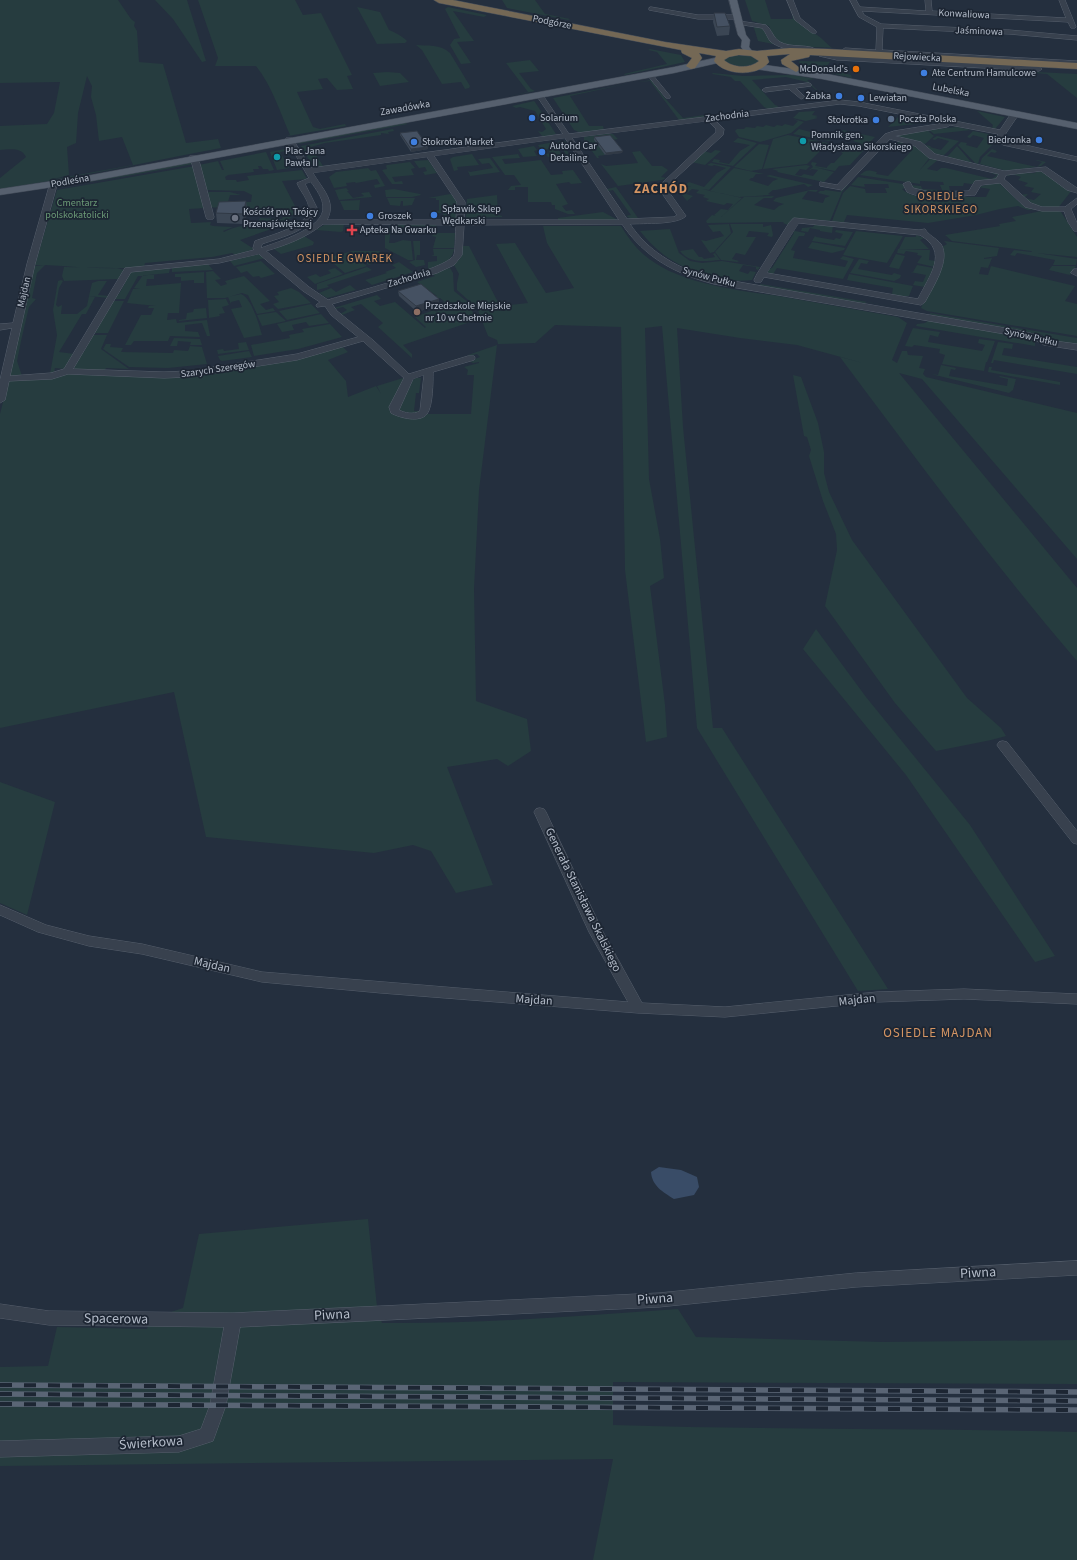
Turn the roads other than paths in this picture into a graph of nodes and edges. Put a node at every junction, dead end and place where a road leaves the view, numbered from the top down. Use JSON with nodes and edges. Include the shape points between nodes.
{"nodes":[{"id":1,"x":440,"y":0,"type":"edge"},
{"id":2,"x":732,"y":0,"type":"edge"},
{"id":3,"x":790,"y":0,"type":"edge"},
{"id":4,"x":853,"y":0,"type":"edge"},
{"id":5,"x":928,"y":0,"type":"edge"},
{"id":6,"x":1062,"y":0,"type":"edge"},
{"id":7,"x":857,"y":8,"type":"junction"},
{"id":8,"x":651,"y":9,"type":"dead end"},
{"id":9,"x":928,"y":12,"type":"junction"},
{"id":10,"x":644,"y":14,"type":"dead end"},
{"id":11,"x":684,"y":15,"type":"junction"},
{"id":12,"x":738,"y":20,"type":"junction"},
{"id":13,"x":1070,"y":20,"type":"junction"},
{"id":14,"x":880,"y":26,"type":"junction"},
{"id":15,"x":1075,"y":27,"type":"edge"},
{"id":16,"x":814,"y":32,"type":"dead end"},
{"id":17,"x":1077,"y":37,"type":"edge"},
{"id":18,"x":742,"y":38,"type":"junction"},
{"id":19,"x":688,"y":49,"type":"junction"},
{"id":20,"x":790,"y":51,"type":"junction"},
{"id":21,"x":879,"y":52,"type":"junction"},
{"id":22,"x":817,"y":55,"type":"junction"},
{"id":23,"x":725,"y":58,"type":"junction"},
{"id":24,"x":758,"y":59,"type":"junction"},
{"id":25,"x":1075,"y":66,"type":"edge"},
{"id":26,"x":692,"y":68,"type":"junction"},
{"id":27,"x":794,"y":70,"type":"junction"},
{"id":28,"x":650,"y":75,"type":"junction"},
{"id":29,"x":810,"y":85,"type":"dead end"},
{"id":30,"x":791,"y":87,"type":"junction"},
{"id":31,"x":766,"y":90,"type":"dead end"},
{"id":32,"x":540,"y":95,"type":"junction"},
{"id":33,"x":801,"y":97,"type":"dead end"},
{"id":34,"x":668,"y":98,"type":"dead end"},
{"id":35,"x":1015,"y":114,"type":"junction"},
{"id":36,"x":710,"y":118,"type":"junction"},
{"id":37,"x":958,"y":124,"type":"junction"},
{"id":38,"x":1077,"y":126,"type":"edge"},
{"id":39,"x":1002,"y":132,"type":"junction"},
{"id":40,"x":567,"y":136,"type":"junction"},
{"id":41,"x":888,"y":136,"type":"junction"},
{"id":42,"x":289,"y":140,"type":"junction"},
{"id":43,"x":428,"y":155,"type":"junction"},
{"id":44,"x":194,"y":158,"type":"junction"},
{"id":45,"x":1077,"y":158,"type":"edge"},
{"id":46,"x":140,"y":168,"type":"joint"},
{"id":47,"x":308,"y":171,"type":"junction"},
{"id":48,"x":1004,"y":173,"type":"junction"},
{"id":49,"x":313,"y":179,"type":"junction"},
{"id":50,"x":1002,"y":182,"type":"junction"},
{"id":51,"x":823,"y":184,"type":"dead end"},
{"id":52,"x":907,"y":184,"type":"dead end"},
{"id":53,"x":53,"y":185,"type":"junction"},
{"id":54,"x":1077,"y":191,"type":"edge"},
{"id":55,"x":0,"y":192,"type":"edge"},
{"id":56,"x":1077,"y":200,"type":"edge"},
{"id":57,"x":1067,"y":209,"type":"junction"},
{"id":58,"x":210,"y":217,"type":"dead end"},
{"id":59,"x":321,"y":222,"type":"junction"},
{"id":60,"x":460,"y":222,"type":"junction"},
{"id":61,"x":626,"y":223,"type":"junction"},
{"id":62,"x":1077,"y":228,"type":"edge"},
{"id":63,"x":260,"y":250,"type":"junction"},
{"id":64,"x":761,"y":274,"type":"junction"},
{"id":65,"x":753,"y":288,"type":"junction"},
{"id":66,"x":921,"y":302,"type":"junction"},
{"id":67,"x":322,"y":304,"type":"junction"},
{"id":68,"x":913,"y":320,"type":"junction"},
{"id":69,"x":17,"y":325,"type":"junction"},
{"id":70,"x":0,"y":327,"type":"edge"},
{"id":71,"x":368,"y":340,"type":"junction"},
{"id":72,"x":1077,"y":347,"type":"edge"},
{"id":73,"x":471,"y":358,"type":"dead end"},
{"id":74,"x":67,"y":371,"type":"junction"},
{"id":75,"x":428,"y":371,"type":"junction"},
{"id":76,"x":409,"y":377,"type":"junction"},
{"id":77,"x":4,"y":379,"type":"junction"},
{"id":78,"x":0,"y":400,"type":"edge"},
{"id":79,"x":1003,"y":745,"type":"dead end"},
{"id":80,"x":540,"y":812,"type":"dead end"},
{"id":81,"x":1077,"y":840,"type":"edge"},
{"id":82,"x":0,"y":910,"type":"edge"},
{"id":83,"x":1077,"y":999,"type":"edge"},
{"id":84,"x":638,"y":1008,"type":"junction"},
{"id":85,"x":1077,"y":1268,"type":"edge"},
{"id":86,"x":0,"y":1311,"type":"edge"},
{"id":87,"x":233,"y":1320,"type":"junction"},
{"id":88,"x":0,"y":1449,"type":"edge"}],
"edges":[{"from":1,"to":19,"type":"highway","name":"Podgórze"},
{"from":2,"to":12,"type":"main road"},
{"from":3,"to":16,"type":"street","via":[[797,19]]},
{"from":4,"to":7,"type":"street"},
{"from":5,"to":9,"type":"street"},
{"from":6,"to":13,"type":"street"},
{"from":7,"to":9,"type":"street","name":"Konwaliowa"},
{"from":7,"to":14,"type":"street","via":[[861,16]]},
{"from":8,"to":11,"type":"street"},
{"from":9,"to":13,"type":"street","name":"Konwaliowa"},
{"from":10,"to":11,"type":"street","via":[[674,19]]},
{"from":11,"to":12,"type":"street"},
{"from":12,"to":18,"type":"main road"},
{"from":12,"to":21,"type":"street","via":[[767,28],[774,41],[788,47]]},
{"from":13,"to":15,"type":"street"},
{"from":14,"to":17,"type":"street","name":"Jaśminowa"},
{"from":14,"to":21,"type":"street"},
{"from":15,"to":17,"type":"street"},
{"from":18,"to":19,"type":"highway","via":[[719,49]]},
{"from":18,"to":20,"type":"highway","via":[[761,48]]},
{"from":18,"to":23,"type":"main road","via":[[738,47]]},
{"from":18,"to":24,"type":"main road","via":[[745,47]]},
{"from":19,"to":23,"type":"highway","name":"Podgórze"},
{"from":19,"to":26,"type":"highway","via":[[697,58]]},
{"from":20,"to":24,"type":"highway","name":"Rejowiecka"},
{"from":20,"to":25,"type":"highway","name":"Rejowiecka"},
{"from":21,"to":25,"type":"street"},
{"from":22,"to":24,"type":"highway","name":"Rejowiecka","via":[[779,55]]},
{"from":22,"to":25,"type":"highway","name":"Rejowiecka"},
{"from":22,"to":27,"type":"highway","via":[[788,59],[787,64]]},
{"from":23,"to":24,"type":"highway"},
{"from":23,"to":24,"type":"highway","via":[[740,69]]},
{"from":23,"to":26,"type":"main road","name":"Zawadówka"},
{"from":24,"to":27,"type":"main road","name":"Lubelska"},
{"from":26,"to":27,"type":"main road","via":[[744,72]]},
{"from":26,"to":28,"type":"main road","name":"Zawadówka"},
{"from":27,"to":35,"type":"main road","name":"Lubelska"},
{"from":28,"to":32,"type":"main road","name":"Zawadówka"},
{"from":28,"to":34,"type":"street"},
{"from":29,"to":30,"type":"street"},
{"from":30,"to":31,"type":"street","via":[[777,92]]},
{"from":30,"to":33,"type":"street"},
{"from":32,"to":40,"type":"street","name":"Synów Pułku"},
{"from":32,"to":42,"type":"main road","name":"Zawadówka"},
{"from":35,"to":38,"type":"main road","name":"Lubelska"},
{"from":35,"to":39,"type":"street"},
{"from":36,"to":37,"type":"street","name":"Zachodnia","via":[[851,102]]},
{"from":36,"to":40,"type":"street","name":"Zachodnia"},
{"from":36,"to":61,"type":"street","via":[[720,129],[720,133],[663,186],[682,216]]},
{"from":37,"to":39,"type":"street","name":"Zachodnia"},
{"from":37,"to":41,"type":"street","via":[[903,131]]},
{"from":39,"to":45,"type":"street","via":[[1000,139],[1006,143]]},
{"from":40,"to":43,"type":"street","name":"Zachodnia"},
{"from":40,"to":61,"type":"street","name":"Synów Pułku"},
{"from":41,"to":48,"type":"street","via":[[918,144],[932,156]]},
{"from":41,"to":51,"type":"street","via":[[839,188]]},
{"from":42,"to":44,"type":"main road","name":"Zawadówka"},
{"from":42,"to":47,"type":"street"},
{"from":43,"to":47,"type":"street","name":"Zachodnia"},
{"from":43,"to":60,"type":"street","name":"Zachodnia","via":[[460,199]]},
{"from":44,"to":46,"type":"main road","name":"Zawadówka"},
{"from":44,"to":58,"type":"street"},
{"from":46,"to":53,"type":"main road","name":"Podleśna"},
{"from":47,"to":49,"type":"street"},
{"from":48,"to":50,"type":"street","via":[[1000,177]]},
{"from":48,"to":54,"type":"street","via":[[1045,167]]},
{"from":49,"to":59,"type":"street","via":[[327,206],[327,213]]},
{"from":49,"to":63,"type":"street","via":[[301,183],[313,209],[309,218],[292,230],[258,244]]},
{"from":50,"to":52,"type":"street","via":[[978,183],[972,193],[947,194],[919,194]]},
{"from":50,"to":57,"type":"street","via":[[1028,205],[1042,209]]},
{"from":53,"to":55,"type":"main road","name":"Podleśna"},
{"from":53,"to":69,"type":"street","name":"Majdan","via":[[30,264]]},
{"from":56,"to":57,"type":"street"},
{"from":57,"to":62,"type":"street"},
{"from":59,"to":60,"type":"street"},
{"from":59,"to":63,"type":"street","via":[[304,234]]},
{"from":60,"to":61,"type":"street"},
{"from":60,"to":67,"type":"street","name":"Zachodnia","via":[[456,258],[445,266]]},
{"from":61,"to":65,"type":"street","name":"Synów Pułku","via":[[642,245],[669,265],[704,278]]},
{"from":63,"to":67,"type":"street"},
{"from":63,"to":74,"type":"street","via":[[219,261],[128,270]]},
{"from":64,"to":65,"type":"street"},
{"from":64,"to":66,"type":"street"},
{"from":64,"to":66,"type":"street","via":[[794,221],[921,232],[936,243],[941,255]]},
{"from":65,"to":68,"type":"street","name":"Synów Pułku"},
{"from":66,"to":68,"type":"street"},
{"from":67,"to":71,"type":"street"},
{"from":68,"to":72,"type":"street","name":"Synów Pułku","via":[[1032,336],[1044,342]]},
{"from":69,"to":70,"type":"street"},
{"from":69,"to":77,"type":"street","name":"Majdan"},
{"from":71,"to":74,"type":"street","name":"Szarych Szeregów","via":[[297,357],[188,374]]},
{"from":71,"to":76,"type":"street"},
{"from":73,"to":75,"type":"street"},
{"from":74,"to":77,"type":"street","name":"Szarych Szeregów","via":[[52,376]]},
{"from":75,"to":76,"type":"street"},
{"from":75,"to":76,"type":"street","via":[[429,381],[422,414],[394,411]]},
{"from":77,"to":78,"type":"street","name":"Majdan"},
{"from":79,"to":81,"type":"street"},
{"from":80,"to":84,"type":"street","name":"Generała Stanisława Skalskiego","via":[[596,932]]},
{"from":82,"to":84,"type":"street","name":"Majdan","via":[[43,929],[89,941],[142,949],[262,977]]},
{"from":83,"to":84,"type":"street","name":"Majdan","via":[[964,994],[877,997],[725,1012]]},
{"from":85,"to":87,"type":"street","name":"Piwna","via":[[856,1280],[659,1300]]},
{"from":86,"to":87,"type":"street","name":"Spacerowa","via":[[49,1318]]},
{"from":87,"to":88,"type":"street","name":"Świerkowa","via":[[218,1405],[207,1435],[179,1444]]}]}
